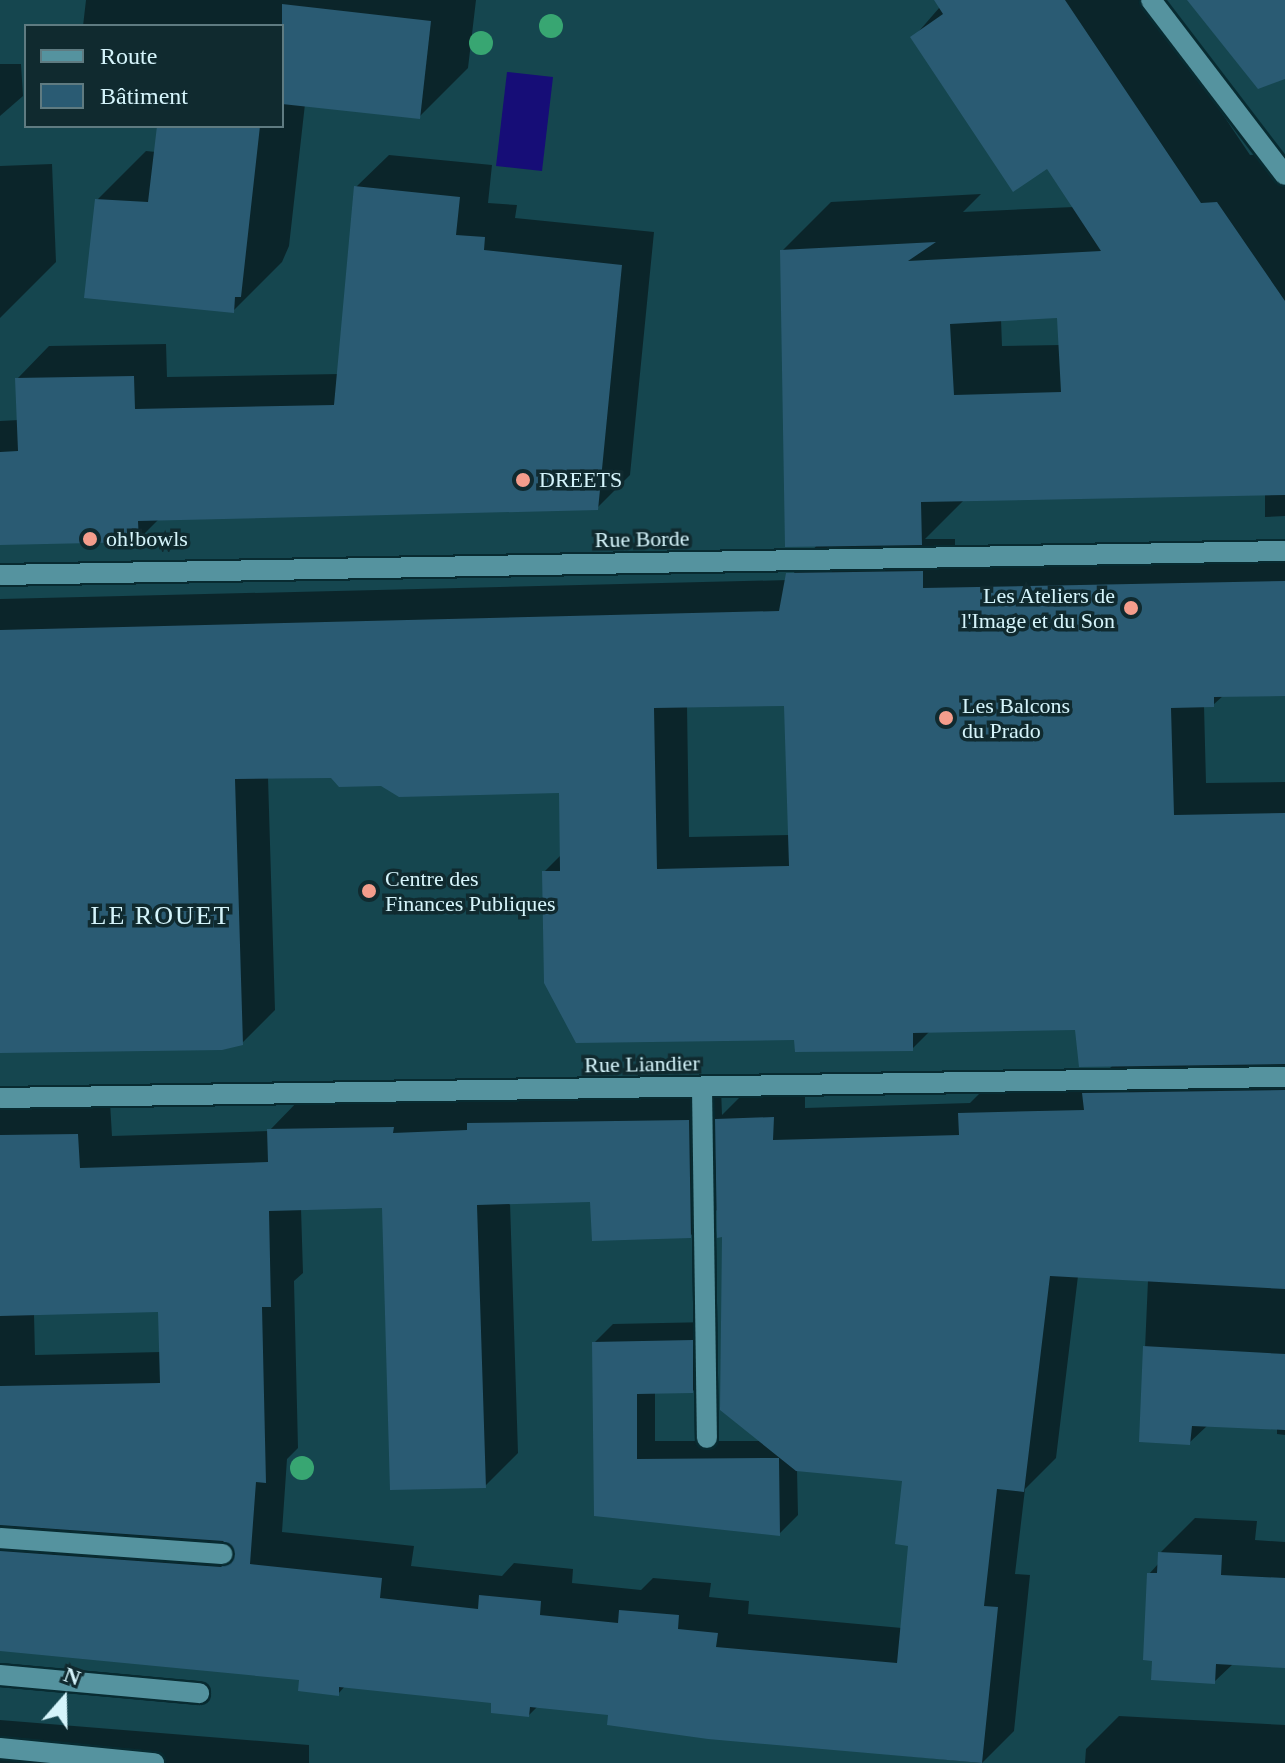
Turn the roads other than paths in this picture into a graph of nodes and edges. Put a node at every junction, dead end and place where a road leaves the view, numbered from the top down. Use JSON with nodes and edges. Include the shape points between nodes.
{"nodes":[{"id":1,"x":1151,"y":0,"type":"edge"},
{"id":2,"x":1285,"y":175,"type":"edge"},
{"id":3,"x":1285,"y":551,"type":"edge"},
{"id":4,"x":0,"y":575,"type":"edge"},
{"id":5,"x":1285,"y":1077,"type":"edge"},
{"id":6,"x":702,"y":1087,"type":"junction"},
{"id":7,"x":0,"y":1098,"type":"edge"},
{"id":8,"x":707,"y":1438,"type":"dead end"},
{"id":9,"x":0,"y":1538,"type":"edge"},
{"id":10,"x":222,"y":1554,"type":"dead end"},
{"id":11,"x":0,"y":1675,"type":"edge"},
{"id":12,"x":199,"y":1693,"type":"dead end"},
{"id":13,"x":0,"y":1748,"type":"edge"},
{"id":14,"x":154,"y":1763,"type":"edge"}],
"edges":[{"from":1,"to":2,"type":"street"},
{"from":3,"to":4,"type":"street","name":"Rue Borde"},
{"from":5,"to":6,"type":"street","name":"Rue Liandier"},
{"from":6,"to":7,"type":"street","name":"Rue Liandier"},
{"from":6,"to":8,"type":"street"},
{"from":9,"to":10,"type":"street"},
{"from":11,"to":12,"type":"street"},
{"from":13,"to":14,"type":"street"}]}
